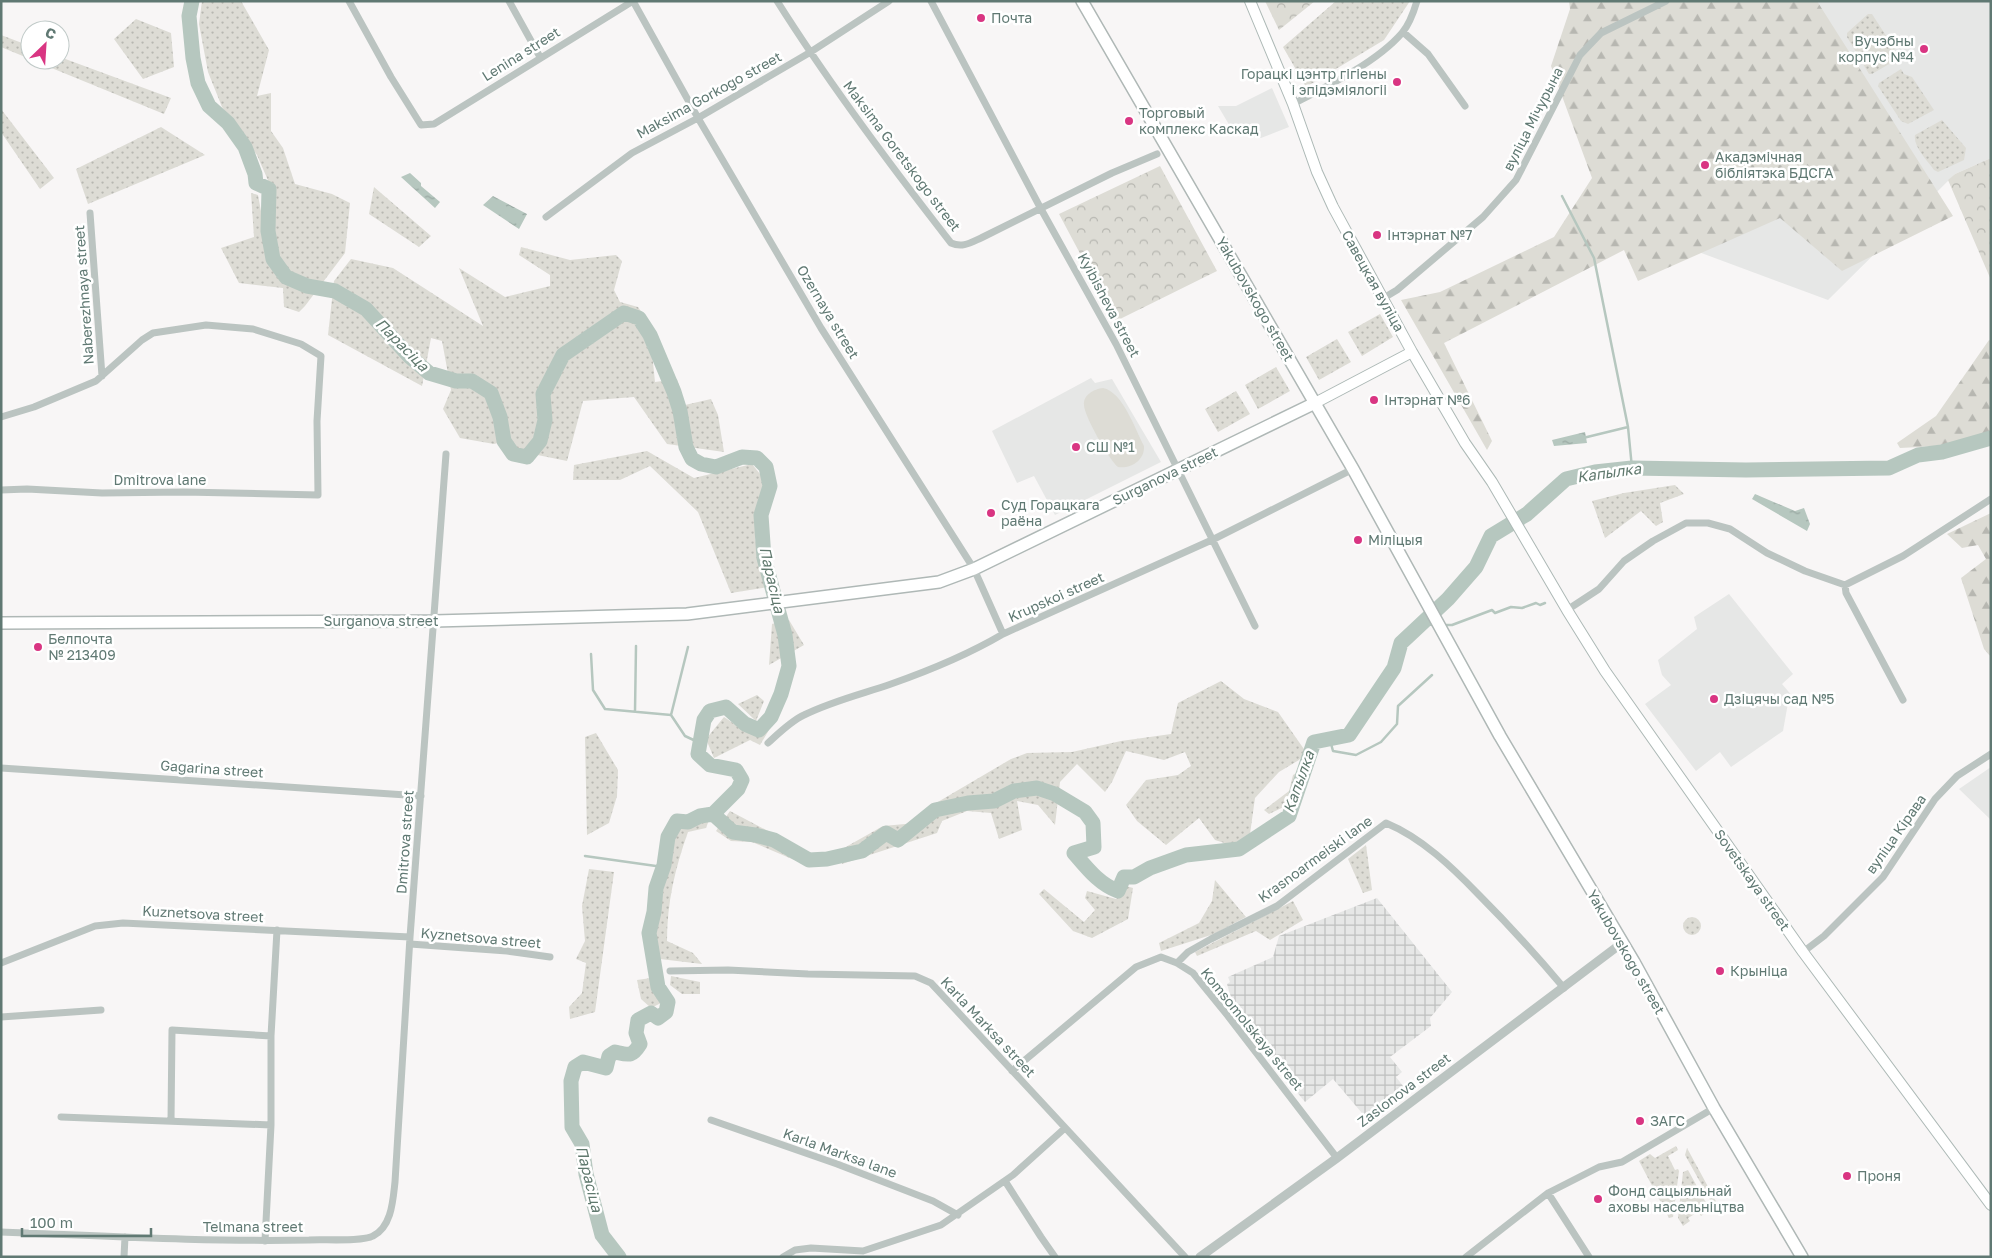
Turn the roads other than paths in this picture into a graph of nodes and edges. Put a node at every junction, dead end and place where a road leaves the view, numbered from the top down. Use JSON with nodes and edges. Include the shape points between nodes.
{"nodes":[{"id":1,"x":349,"y":1,"type":"edge"},
{"id":2,"x":509,"y":1,"type":"edge"},
{"id":3,"x":633,"y":1,"type":"edge"},
{"id":4,"x":777,"y":1,"type":"edge"},
{"id":5,"x":889,"y":1,"type":"edge"},
{"id":6,"x":931,"y":1,"type":"edge"},
{"id":7,"x":1082,"y":1,"type":"edge"},
{"id":8,"x":1250,"y":1,"type":"edge"},
{"id":9,"x":1417,"y":1,"type":"edge"},
{"id":10,"x":1666,"y":1,"type":"edge"},
{"id":11,"x":1403,"y":32,"type":"junction"},
{"id":12,"x":809,"y":53,"type":"junction"},
{"id":13,"x":540,"y":57,"type":"junction"},
{"id":14,"x":1293,"y":104,"type":"junction"},
{"id":15,"x":1464,"y":106,"type":"dead end"},
{"id":16,"x":698,"y":118,"type":"junction"},
{"id":17,"x":1158,"y":154,"type":"dead end"},
{"id":18,"x":1041,"y":209,"type":"junction"},
{"id":19,"x":90,"y":213,"type":"dead end"},
{"id":20,"x":546,"y":217,"type":"dead end"},
{"id":21,"x":1382,"y":298,"type":"junction"},
{"id":22,"x":1412,"y":352,"type":"junction"},
{"id":23,"x":102,"y":376,"type":"junction"},
{"id":24,"x":1315,"y":402,"type":"junction"},
{"id":25,"x":1,"y":417,"type":"edge"},
{"id":26,"x":446,"y":454,"type":"dead end"},
{"id":27,"x":1179,"y":469,"type":"junction"},
{"id":28,"x":1353,"y":469,"type":"junction"},
{"id":29,"x":1,"y":490,"type":"edge"},
{"id":30,"x":318,"y":495,"type":"joint"},
{"id":31,"x":1991,"y":499,"type":"edge"},
{"id":32,"x":1214,"y":539,"type":"junction"},
{"id":33,"x":1529,"y":545,"type":"joint"},
{"id":34,"x":974,"y":569,"type":"junction"},
{"id":35,"x":1846,"y":585,"type":"junction"},
{"id":36,"x":1567,"y":610,"type":"junction"},
{"id":37,"x":434,"y":621,"type":"junction"},
{"id":38,"x":1,"y":623,"type":"edge"},
{"id":39,"x":1255,"y":626,"type":"dead end"},
{"id":40,"x":1003,"y":634,"type":"junction"},
{"id":41,"x":1903,"y":700,"type":"dead end"},
{"id":42,"x":768,"y":743,"type":"dead end"},
{"id":43,"x":1991,"y":754,"type":"edge"},
{"id":44,"x":1,"y":768,"type":"edge"},
{"id":45,"x":420,"y":796,"type":"junction"},
{"id":46,"x":276,"y":930,"type":"junction"},
{"id":47,"x":410,"y":941,"type":"junction"},
{"id":48,"x":1622,"y":942,"type":"junction"},
{"id":49,"x":1803,"y":952,"type":"junction"},
{"id":50,"x":550,"y":957,"type":"dead end"},
{"id":51,"x":1,"y":963,"type":"edge"},
{"id":52,"x":1177,"y":963,"type":"junction"},
{"id":53,"x":670,"y":971,"type":"dead end"},
{"id":54,"x":1564,"y":988,"type":"junction"},
{"id":55,"x":101,"y":1010,"type":"dead end"},
{"id":56,"x":1,"y":1017,"type":"edge"},
{"id":57,"x":271,"y":1036,"type":"junction"},
{"id":58,"x":1012,"y":1071,"type":"junction"},
{"id":59,"x":1714,"y":1108,"type":"junction"},
{"id":60,"x":60,"y":1117,"type":"dead end"},
{"id":61,"x":711,"y":1120,"type":"dead end"},
{"id":62,"x":171,"y":1121,"type":"junction"},
{"id":63,"x":271,"y":1125,"type":"junction"},
{"id":64,"x":1065,"y":1128,"type":"junction"},
{"id":65,"x":1337,"y":1158,"type":"junction"},
{"id":66,"x":1005,"y":1181,"type":"junction"},
{"id":67,"x":1548,"y":1193,"type":"junction"},
{"id":68,"x":1991,"y":1205,"type":"edge"},
{"id":69,"x":958,"y":1215,"type":"junction"},
{"id":70,"x":382,"y":1229,"type":"joint"},
{"id":71,"x":1,"y":1232,"type":"edge"},
{"id":72,"x":125,"y":1237,"type":"junction"},
{"id":73,"x":265,"y":1240,"type":"junction"},
{"id":74,"x":124,"y":1257,"type":"edge"},
{"id":75,"x":783,"y":1257,"type":"edge"},
{"id":76,"x":1055,"y":1257,"type":"edge"},
{"id":77,"x":1185,"y":1257,"type":"edge"},
{"id":78,"x":1200,"y":1257,"type":"edge"},
{"id":79,"x":1466,"y":1257,"type":"edge"},
{"id":80,"x":1589,"y":1257,"type":"edge"},
{"id":81,"x":1802,"y":1257,"type":"edge"}],
"edges":[{"from":1,"to":13,"type":"street","name":"Lenina street","via":[[421,125],[434,124]]},
{"from":2,"to":13,"type":"street"},
{"from":3,"to":13,"type":"street","name":"Lenina street"},
{"from":3,"to":16,"type":"street","name":"Ozernaya street"},
{"from":4,"to":12,"type":"street","name":"Maksima Goretskogo street"},
{"from":5,"to":12,"type":"street","name":"Maksima Gorkogo street"},
{"from":6,"to":18,"type":"street","name":"Kyibisheva street"},
{"from":7,"to":24,"type":"main road","name":"Yakubovskogo street"},
{"from":8,"to":14,"type":"main road","name":"Савецкая вуліца"},
{"from":9,"to":11,"type":"street"},
{"from":10,"to":21,"type":"street","name":"вуліца Мічурына","via":[[1601,33],[1580,55],[1516,180],[1483,216],[1397,290]]},
{"from":11,"to":14,"type":"street","via":[[1382,51],[1334,83]]},
{"from":11,"to":15,"type":"street","via":[[1428,54]]},
{"from":12,"to":16,"type":"street","name":"Maksima Gorkogo street"},
{"from":12,"to":18,"type":"street","name":"Maksima Goretskogo street","via":[[951,242],[963,246]]},
{"from":14,"to":21,"type":"main road","name":"Савецкая вуліца","via":[[1333,207]]},
{"from":16,"to":20,"type":"street","name":"Maksima Gorkogo street","via":[[632,153]]},
{"from":16,"to":34,"type":"street","name":"Ozernaya street","via":[[821,328]]},
{"from":17,"to":18,"type":"street","name":"Maksima Goretskogo street"},
{"from":18,"to":27,"type":"street","name":"Kyibisheva street","via":[[1116,344]]},
{"from":19,"to":23,"type":"street","name":"Naberezhnaya street"},
{"from":21,"to":22,"type":"main road","name":"Савецкая вуліца"},
{"from":22,"to":24,"type":"main road"},
{"from":22,"to":33,"type":"main road","name":"Савецкая вуліца"},
{"from":23,"to":25,"type":"street","name":"Naberezhnaya street","via":[[34,407]]},
{"from":23,"to":30,"type":"street","name":"Naberezhnaya street","via":[[153,332],[174,329],[206,325],[253,329],[311,349],[321,356],[317,421]]},
{"from":24,"to":27,"type":"main road","name":"Surganova street"},
{"from":24,"to":28,"type":"main road","name":"Yakubovskogo street"},
{"from":26,"to":37,"type":"street","name":"Dmitrova street"},
{"from":27,"to":32,"type":"street","name":"Kyibisheva street"},
{"from":27,"to":34,"type":"main road","name":"Surganova street"},
{"from":28,"to":32,"type":"street","name":"Krupskoi street"},
{"from":28,"to":48,"type":"main road","name":"Yakubovskogo street","via":[[1500,736]]},
{"from":29,"to":30,"type":"street","name":"Dmitrova lane"},
{"from":31,"to":35,"type":"street","via":[[1903,556]]},
{"from":32,"to":39,"type":"street","name":"Kyibisheva street"},
{"from":32,"to":40,"type":"street","name":"Krupskoi street"},
{"from":33,"to":36,"type":"main road","name":"Sovetskaya street"},
{"from":34,"to":37,"type":"main road","name":"Surganova street","via":[[939,582],[687,614]]},
{"from":34,"to":40,"type":"street","name":"Ozernaya street"},
{"from":35,"to":36,"type":"street","via":[[1767,553],[1730,529],[1708,523],[1686,523],[1624,561],[1599,589]]},
{"from":35,"to":41,"type":"street","via":[[1846,593]]},
{"from":36,"to":49,"type":"main road","name":"Sovetskaya street","via":[[1605,671]]},
{"from":37,"to":38,"type":"main road","name":"Surganova street"},
{"from":37,"to":45,"type":"street","name":"Dmitrova street"},
{"from":40,"to":42,"type":"street","name":"Krupskoi street","via":[[978,648],[891,684],[804,715]]},
{"from":43,"to":49,"type":"street","name":"вуліца Кірава","via":[[1957,776],[1935,798],[1884,877],[1824,936]]},
{"from":44,"to":45,"type":"street","name":"Gagarina street"},
{"from":45,"to":47,"type":"street","name":"Dmitrova street"},
{"from":46,"to":47,"type":"street","name":"Kuznetsova street"},
{"from":46,"to":51,"type":"street","name":"Kuznetsova street","via":[[123,923],[95,926]]},
{"from":46,"to":57,"type":"street"},
{"from":47,"to":50,"type":"street","name":"Kyznetsova street"},
{"from":47,"to":70,"type":"street","name":"Dmitrova street","via":[[395,1182],[392,1208]]},
{"from":48,"to":54,"type":"street","name":"Zaslonova street"},
{"from":48,"to":59,"type":"main road","name":"Yakubovskogo street"},
{"from":49,"to":68,"type":"main road","name":"Sovetskaya street"},
{"from":52,"to":54,"type":"street","name":"Krasnoarmeiski lane","via":[[1188,952],[1277,906],[1386,823],[1405,831],[1457,873],[1520,936]]},
{"from":52,"to":58,"type":"street","name":"Komsomolskaya street","via":[[1161,956],[1136,967]]},
{"from":52,"to":65,"type":"street","name":"Komsomolskaya street","via":[[1193,973]]},
{"from":53,"to":58,"type":"street","name":"Karla Marksa street","via":[[914,976],[932,983]]},
{"from":54,"to":65,"type":"street","name":"Zaslonova street"},
{"from":55,"to":56,"type":"street"},
{"from":57,"to":62,"type":"street","via":[[172,1030]]},
{"from":57,"to":63,"type":"street"},
{"from":58,"to":64,"type":"street","name":"Karla Marksa street"},
{"from":59,"to":67,"type":"street","via":[[1622,1162],[1599,1166]]},
{"from":59,"to":81,"type":"main road","name":"Yakubovskogo street"},
{"from":60,"to":62,"type":"street"},
{"from":61,"to":69,"type":"street","name":"Karla Marksa lane","via":[[837,1164],[933,1201]]},
{"from":62,"to":63,"type":"street"},
{"from":63,"to":73,"type":"street"},
{"from":64,"to":66,"type":"street"},
{"from":64,"to":77,"type":"street","name":"Karla Marksa street"},
{"from":65,"to":78,"type":"street","name":"Zaslonova street"},
{"from":66,"to":69,"type":"street"},
{"from":66,"to":76,"type":"street"},
{"from":67,"to":79,"type":"street"},
{"from":67,"to":80,"type":"street"},
{"from":69,"to":75,"type":"street","via":[[940,1225],[863,1251],[811,1248],[795,1250]]},
{"from":70,"to":73,"type":"street","name":"Telmana street","via":[[373,1237],[354,1239]]},
{"from":71,"to":72,"type":"street","name":"Telmana street"},
{"from":72,"to":73,"type":"street","name":"Telmana street"},
{"from":72,"to":74,"type":"street"}]}
